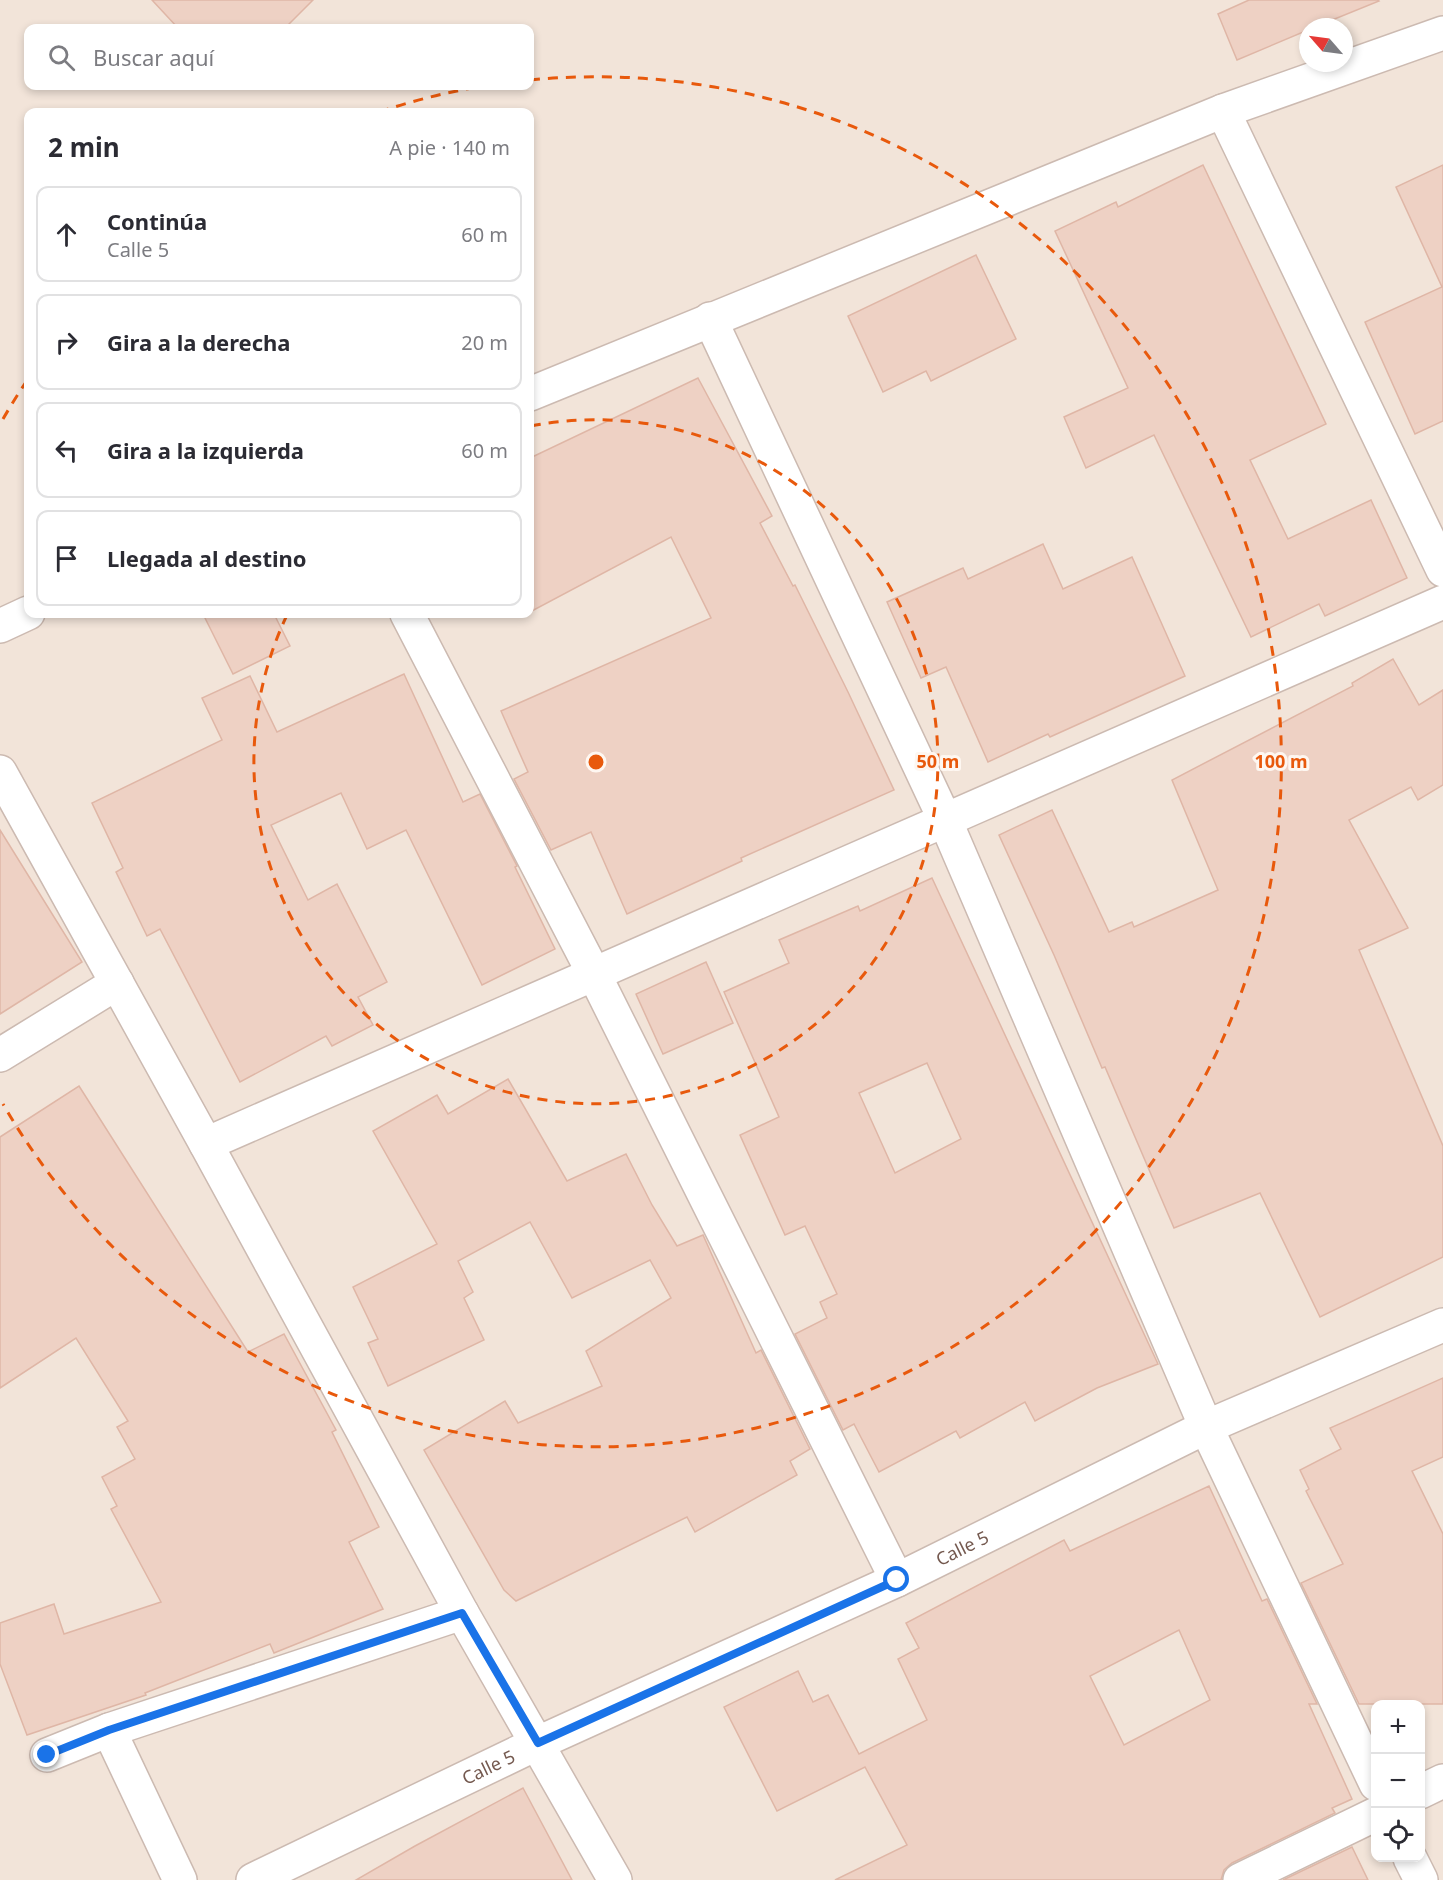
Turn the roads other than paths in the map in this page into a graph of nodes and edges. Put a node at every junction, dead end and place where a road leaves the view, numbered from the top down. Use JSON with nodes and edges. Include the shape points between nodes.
{"nodes":[{"id":1,"x":1443,"y":33,"type":"edge"},
{"id":2,"x":1223,"y":111,"type":"junction"},
{"id":3,"x":710,"y":319,"type":"junction"},
{"id":4,"x":534,"y":392,"type":"edge"},
{"id":5,"x":1443,"y":570,"type":"edge"},
{"id":6,"x":1443,"y":602,"type":"edge"},
{"id":7,"x":24,"y":615,"type":"edge"},
{"id":8,"x":408,"y":618,"type":"edge"},
{"id":9,"x":0,"y":626,"type":"edge"},
{"id":10,"x":0,"y":772,"type":"edge"},
{"id":11,"x":945,"y":820,"type":"junction"},
{"id":12,"x":594,"y":974,"type":"junction"},
{"id":13,"x":117,"y":983,"type":"junction"},
{"id":14,"x":0,"y":1055,"type":"edge"},
{"id":15,"x":206,"y":1144,"type":"junction"},
{"id":16,"x":1443,"y":1325,"type":"edge"},
{"id":17,"x":1206,"y":1427,"type":"junction"},
{"id":18,"x":897,"y":1580,"type":"junction"},
{"id":19,"x":462,"y":1613,"type":"junction"},
{"id":20,"x":109,"y":1730,"type":"junction"},
{"id":21,"x":538,"y":1743,"type":"junction"},
{"id":22,"x":47,"y":1755,"type":"dead end"},
{"id":23,"x":1371,"y":1774,"type":"edge"},
{"id":24,"x":1443,"y":1781,"type":"edge"},
{"id":25,"x":1425,"y":1790,"type":"edge"},
{"id":26,"x":1371,"y":1816,"type":"edge"},
{"id":27,"x":1412,"y":1862,"type":"edge"},
{"id":28,"x":180,"y":1880,"type":"edge"},
{"id":29,"x":253,"y":1880,"type":"edge"},
{"id":30,"x":615,"y":1880,"type":"edge"},
{"id":31,"x":1240,"y":1880,"type":"edge"},
{"id":32,"x":1421,"y":1880,"type":"edge"}],
"edges":[{"from":1,"to":2,"type":"street"},
{"from":2,"to":3,"type":"street"},
{"from":2,"to":5,"type":"street"},
{"from":3,"to":4,"type":"street"},
{"from":3,"to":11,"type":"street"},
{"from":6,"to":11,"type":"street"},
{"from":7,"to":9,"type":"street"},
{"from":8,"to":12,"type":"street"},
{"from":10,"to":13,"type":"street"},
{"from":11,"to":12,"type":"street"},
{"from":11,"to":17,"type":"street"},
{"from":12,"to":15,"type":"street"},
{"from":12,"to":18,"type":"street"},
{"from":13,"to":14,"type":"street"},
{"from":13,"to":15,"type":"street"},
{"from":15,"to":19,"type":"street"},
{"from":16,"to":17,"type":"street","name":"Calle 5"},
{"from":17,"to":18,"type":"street","name":"Calle 5"},
{"from":17,"to":23,"type":"street"},
{"from":18,"to":21,"type":"street","name":"Calle 5"},
{"from":19,"to":20,"type":"street"},
{"from":19,"to":21,"type":"street"},
{"from":20,"to":22,"type":"street"},
{"from":20,"to":28,"type":"street"},
{"from":21,"to":29,"type":"street","name":"Calle 5"},
{"from":21,"to":30,"type":"street"},
{"from":24,"to":25,"type":"street"},
{"from":26,"to":31,"type":"street"},
{"from":27,"to":32,"type":"street"}]}
